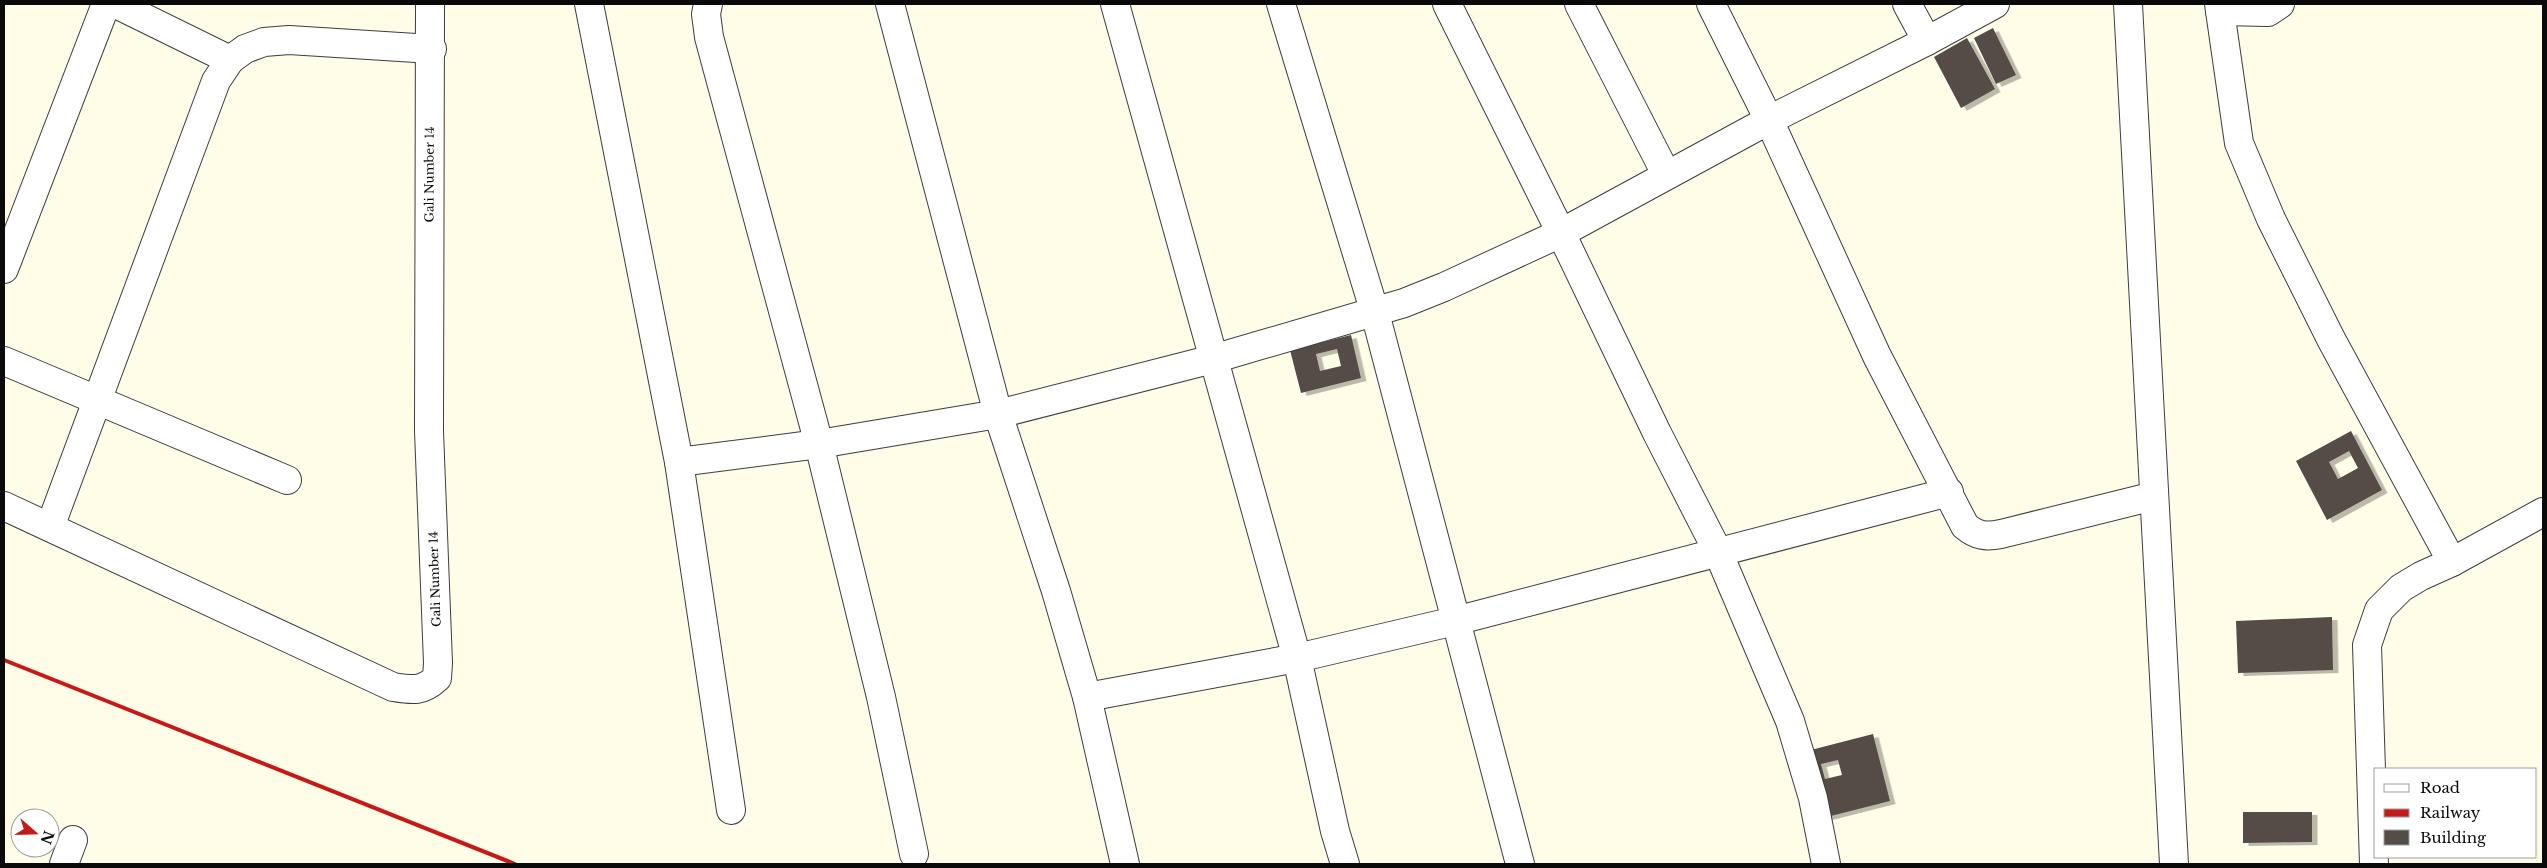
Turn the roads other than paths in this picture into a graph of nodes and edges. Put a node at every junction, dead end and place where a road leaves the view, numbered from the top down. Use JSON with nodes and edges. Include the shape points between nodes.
{"nodes":[{"id":1,"x":106,"y":4,"type":"edge"},
{"id":2,"x":116,"y":4,"type":"edge"},
{"id":3,"x":430,"y":4,"type":"edge"},
{"id":4,"x":589,"y":4,"type":"edge"},
{"id":5,"x":708,"y":4,"type":"edge"},
{"id":6,"x":890,"y":4,"type":"edge"},
{"id":7,"x":1115,"y":4,"type":"edge"},
{"id":8,"x":1281,"y":4,"type":"edge"},
{"id":9,"x":1447,"y":4,"type":"edge"},
{"id":10,"x":1579,"y":4,"type":"edge"},
{"id":11,"x":1711,"y":4,"type":"edge"},
{"id":12,"x":1906,"y":4,"type":"edge"},
{"id":13,"x":1995,"y":4,"type":"edge"},
{"id":14,"x":2128,"y":4,"type":"edge"},
{"id":15,"x":2280,"y":4,"type":"edge"},
{"id":16,"x":2220,"y":8,"type":"edge"},
{"id":17,"x":1928,"y":41,"type":"junction"},
{"id":18,"x":432,"y":49,"type":"junction"},
{"id":19,"x":230,"y":60,"type":"junction"},
{"id":20,"x":1769,"y":120,"type":"junction"},
{"id":21,"x":1666,"y":174,"type":"junction"},
{"id":22,"x":1561,"y":234,"type":"junction"},
{"id":23,"x":4,"y":269,"type":"edge"},
{"id":24,"x":1375,"y":313,"type":"junction"},
{"id":25,"x":1214,"y":359,"type":"junction"},
{"id":26,"x":4,"y":361,"type":"edge"},
{"id":27,"x":96,"y":399,"type":"junction"},
{"id":28,"x":998,"y":414,"type":"junction"},
{"id":29,"x":819,"y":444,"type":"junction"},
{"id":30,"x":679,"y":462,"type":"junction"},
{"id":31,"x":287,"y":480,"type":"dead end"},
{"id":32,"x":1949,"y":492,"type":"junction"},
{"id":33,"x":2154,"y":496,"type":"junction"},
{"id":34,"x":4,"y":506,"type":"edge"},
{"id":35,"x":2543,"y":512,"type":"edge"},
{"id":36,"x":50,"y":527,"type":"junction"},
{"id":37,"x":1718,"y":552,"type":"junction"},
{"id":38,"x":2452,"y":562,"type":"junction"},
{"id":39,"x":1455,"y":621,"type":"junction"},
{"id":40,"x":1297,"y":658,"type":"junction"},
{"id":41,"x":1086,"y":697,"type":"junction"},
{"id":42,"x":731,"y":810,"type":"dead end"},
{"id":43,"x":914,"y":854,"type":"dead end"},
{"id":44,"x":1125,"y":864,"type":"edge"},
{"id":45,"x":1345,"y":864,"type":"edge"},
{"id":46,"x":1520,"y":864,"type":"edge"},
{"id":47,"x":1826,"y":864,"type":"edge"},
{"id":48,"x":2174,"y":864,"type":"edge"},
{"id":49,"x":2374,"y":864,"type":"edge"}],
"edges":[{"from":1,"to":23,"type":"street"},
{"from":2,"to":19,"type":"street"},
{"from":3,"to":18,"type":"street","name":"Gali Number 14"},
{"from":4,"to":30,"type":"street"},
{"from":5,"to":29,"type":"street","via":[[709,37]]},
{"from":6,"to":28,"type":"street"},
{"from":7,"to":25,"type":"street"},
{"from":8,"to":24,"type":"street"},
{"from":9,"to":22,"type":"street"},
{"from":10,"to":21,"type":"street"},
{"from":11,"to":20,"type":"street"},
{"from":12,"to":17,"type":"street"},
{"from":13,"to":17,"type":"street"},
{"from":14,"to":33,"type":"street"},
{"from":15,"to":16,"type":"street","via":[[2268,12]]},
{"from":16,"to":38,"type":"street","via":[[2239,143],[2331,340]]},
{"from":17,"to":20,"type":"street"},
{"from":18,"to":19,"type":"street","via":[[289,40],[264,42],[245,48]]},
{"from":18,"to":36,"type":"street","name":"Gali Number 14","via":[[429,431],[437,678],[427,688],[393,687]]},
{"from":19,"to":27,"type":"street","via":[[216,81]]},
{"from":20,"to":21,"type":"street"},
{"from":20,"to":32,"type":"street","via":[[1877,356]]},
{"from":21,"to":22,"type":"street"},
{"from":22,"to":24,"type":"street","via":[[1444,287]]},
{"from":22,"to":37,"type":"street","via":[[1648,416]]},
{"from":24,"to":25,"type":"street"},
{"from":24,"to":39,"type":"street"},
{"from":25,"to":28,"type":"street"},
{"from":25,"to":40,"type":"street"},
{"from":26,"to":27,"type":"street"},
{"from":27,"to":31,"type":"street"},
{"from":27,"to":36,"type":"street"},
{"from":28,"to":29,"type":"street"},
{"from":28,"to":41,"type":"street","via":[[1056,591]]},
{"from":29,"to":30,"type":"street"},
{"from":29,"to":43,"type":"street","via":[[881,698]]},
{"from":30,"to":42,"type":"street"},
{"from":32,"to":33,"type":"street","via":[[1965,526],[1975,534],[1987,536]]},
{"from":32,"to":37,"type":"street"},
{"from":33,"to":48,"type":"street"},
{"from":34,"to":36,"type":"street","name":"Gali Number 14"},
{"from":35,"to":38,"type":"street"},
{"from":37,"to":39,"type":"street"},
{"from":37,"to":47,"type":"street","via":[[1790,721],[1813,798]]},
{"from":38,"to":49,"type":"street","via":[[2401,588],[2379,610],[2366,645]]},
{"from":39,"to":40,"type":"street"},
{"from":39,"to":46,"type":"street"},
{"from":40,"to":41,"type":"street"},
{"from":40,"to":45,"type":"street"},
{"from":41,"to":44,"type":"street"}]}
